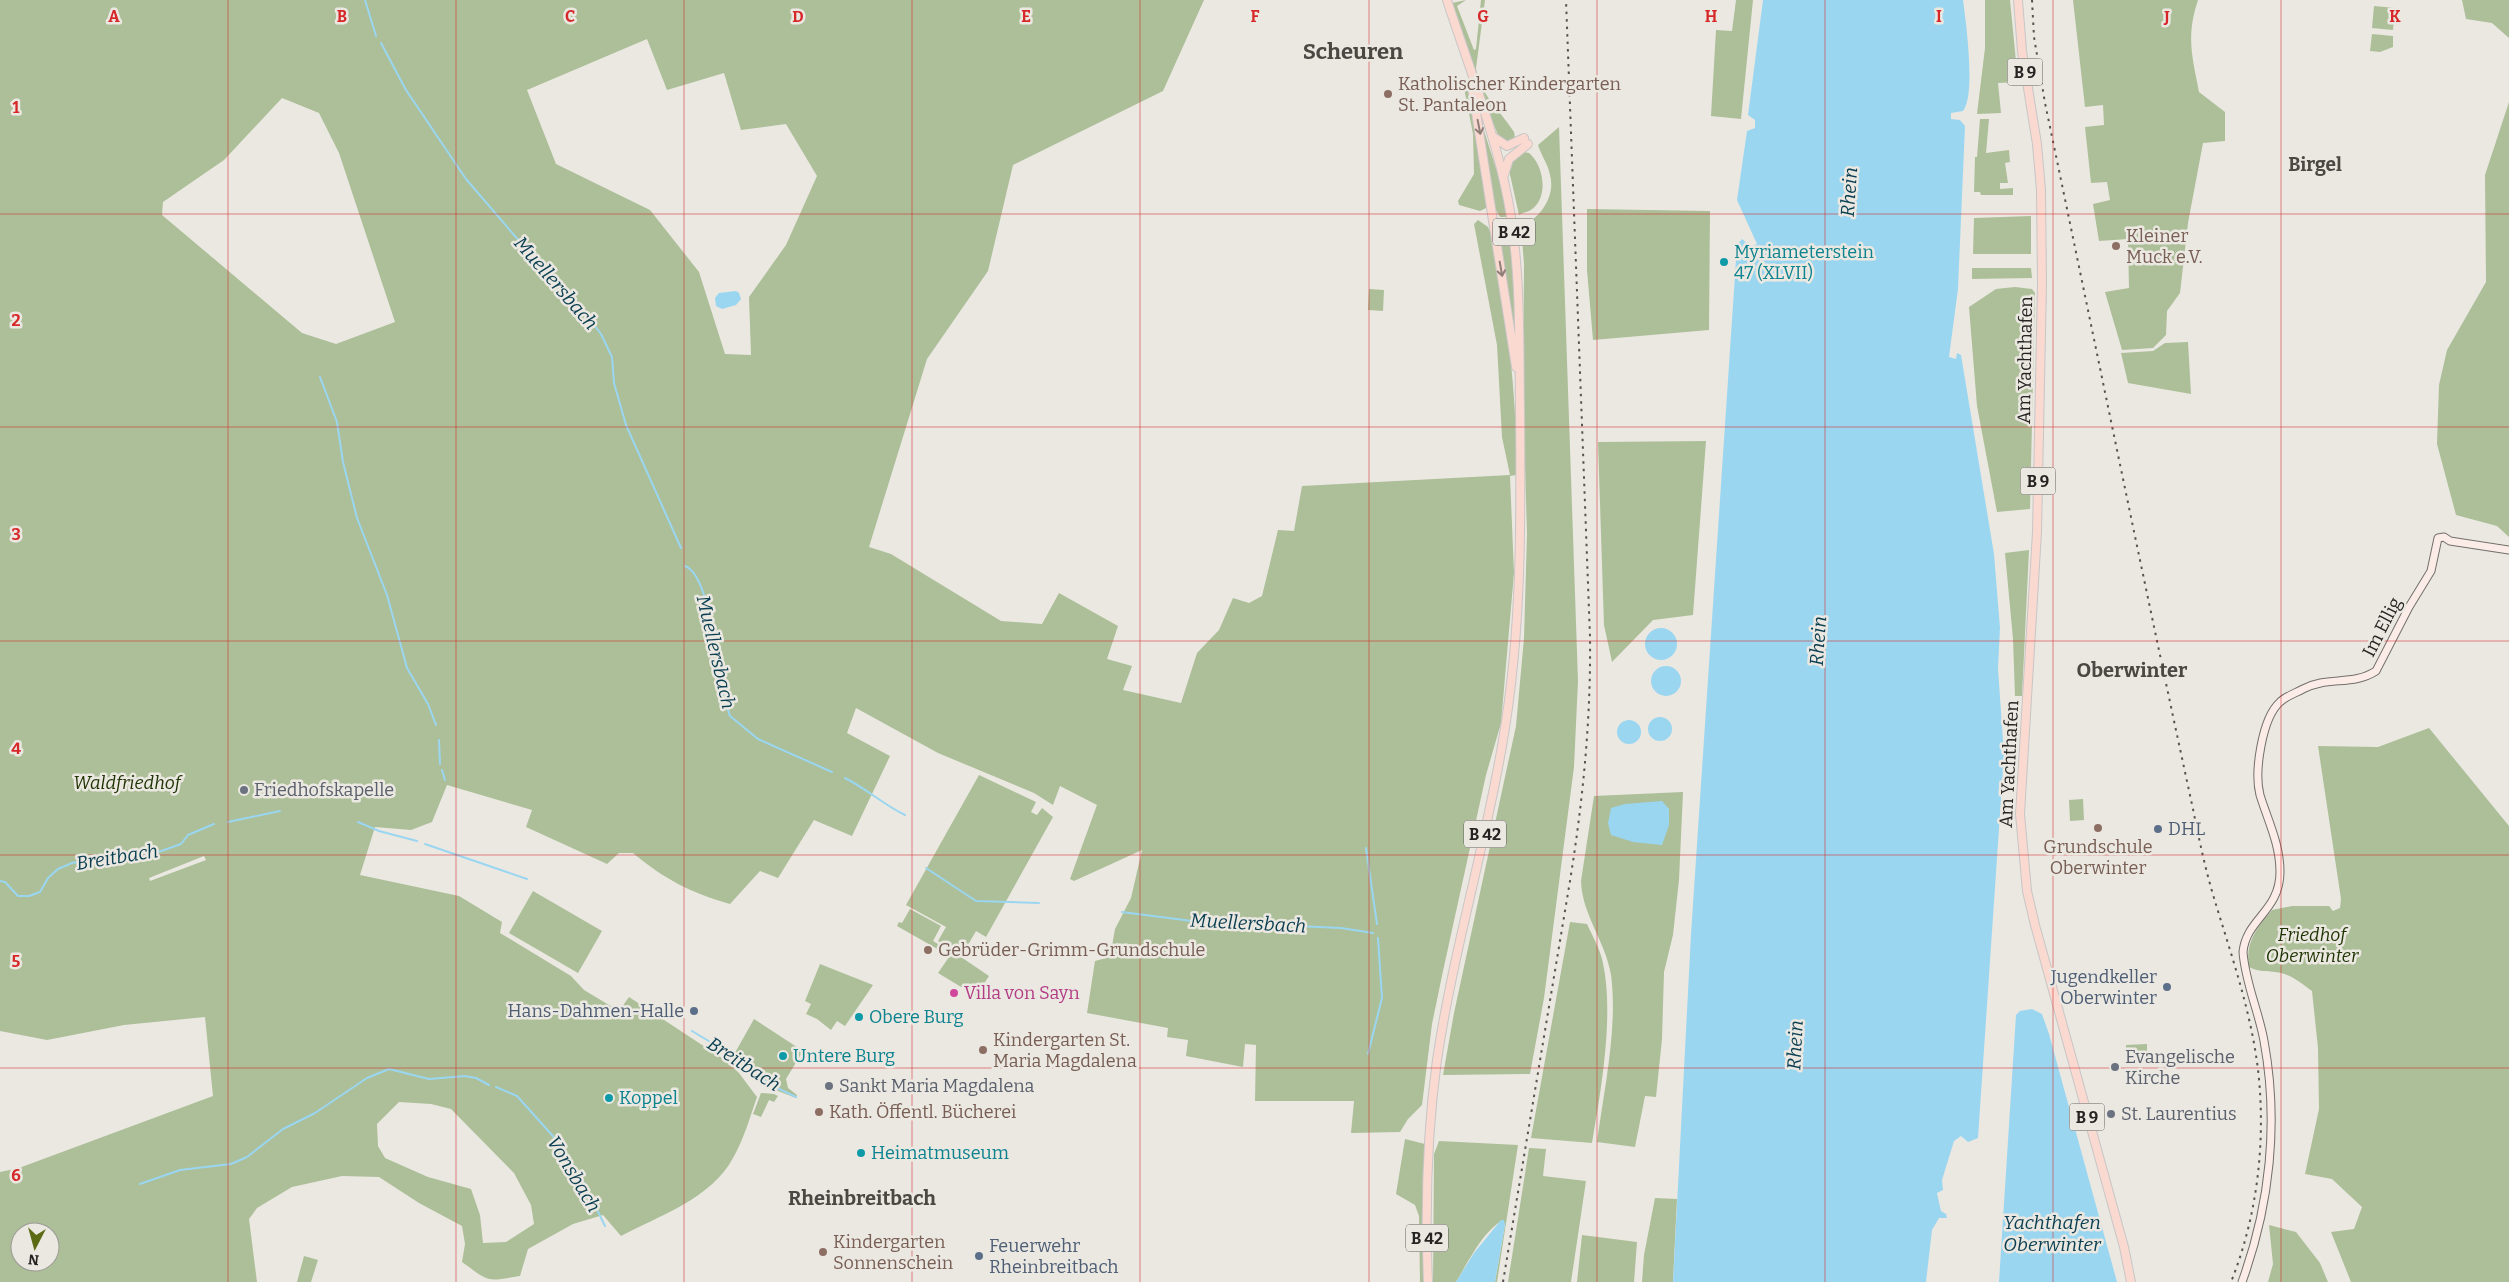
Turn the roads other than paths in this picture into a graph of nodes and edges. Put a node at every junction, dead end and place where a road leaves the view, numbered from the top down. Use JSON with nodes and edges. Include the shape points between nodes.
{"nodes":[{"id":1,"x":1447,"y":0,"type":"edge"},
{"id":2,"x":2018,"y":0,"type":"edge"},
{"id":3,"x":1472,"y":79,"type":"junction"},
{"id":4,"x":1491,"y":134,"type":"junction"},
{"id":5,"x":1504,"y":177,"type":"junction"},
{"id":6,"x":1520,"y":376,"type":"junction"},
{"id":7,"x":2508,"y":550,"type":"edge"},
{"id":8,"x":1428,"y":1282,"type":"edge"},
{"id":9,"x":2131,"y":1282,"type":"edge"},
{"id":10,"x":2242,"y":1282,"type":"edge"}],
"edges":[{"from":1,"to":3,"type":"main road","number":"B 42"},
{"from":2,"to":9,"type":"main road","name":"Am Yachthafen","number":"B 9","via":[[2022,51],[2039,162],[2042,234],[2037,532],[2020,830],[2034,925]]},
{"from":3,"to":4,"type":"main road","number":"B 42"},
{"from":3,"to":6,"type":"main road","one_way":true,"via":[[1515,366]]},
{"from":4,"to":5,"type":"main road","number":"B 42"},
{"from":4,"to":5,"type":"main road","via":[[1500,144],[1507,146],[1526,141],[1509,160]]},
{"from":5,"to":6,"type":"main road","number":"B 42","via":[[1518,271]]},
{"from":6,"to":8,"type":"main road","number":"B 42","via":[[1521,534],[1515,655],[1504,739],[1437,1062],[1427,1193]]},
{"from":7,"to":10,"type":"street","name":"Im Ellig","via":[[2438,538],[2431,571],[2404,614],[2376,671],[2355,681],[2326,682],[2306,687],[2280,702],[2265,727],[2259,770],[2260,795],[2276,840],[2279,884],[2270,907],[2249,933],[2243,952],[2265,1046],[2271,1123],[2264,1201],[2256,1240]]}]}
